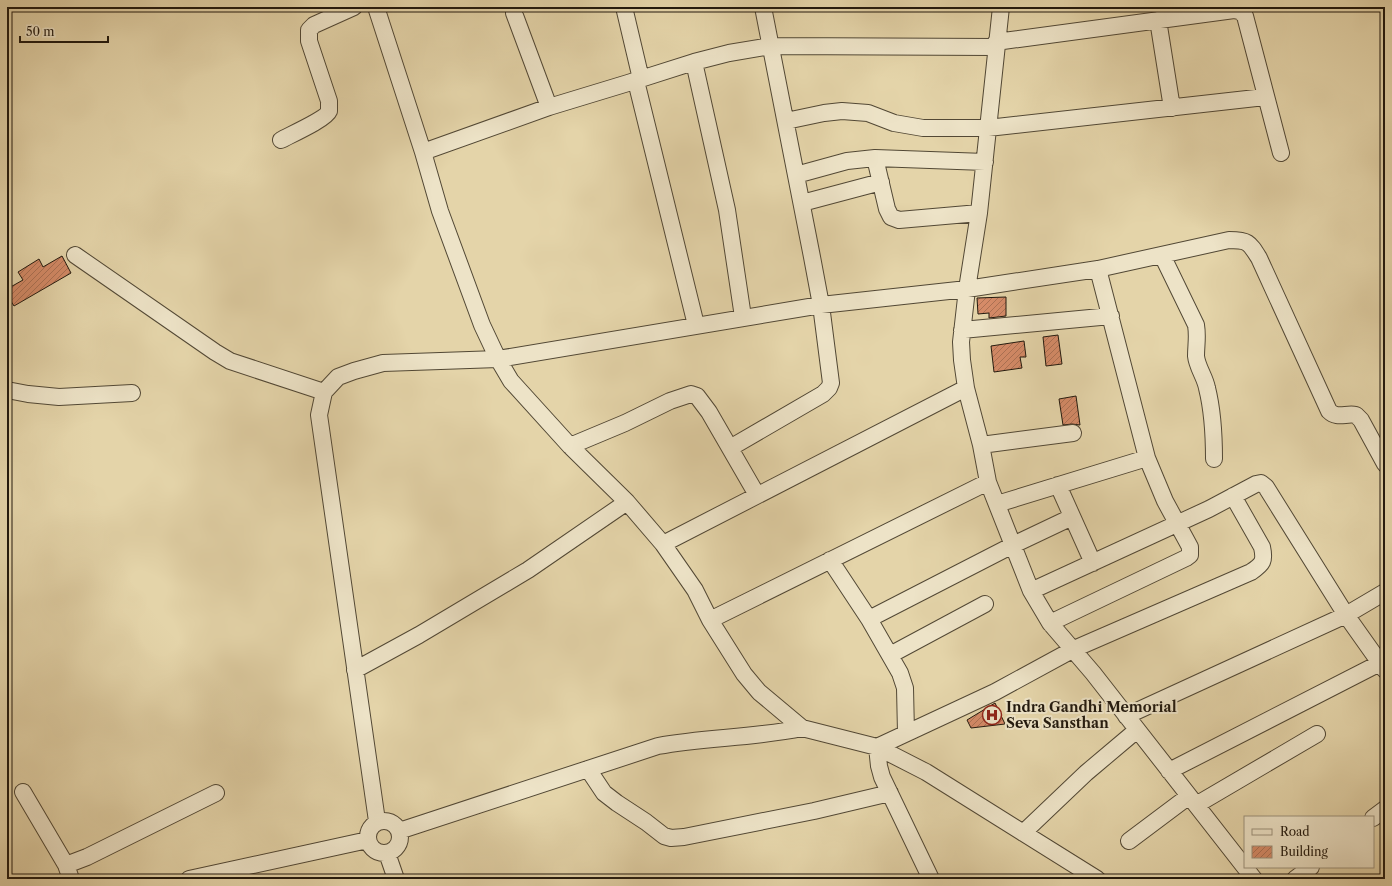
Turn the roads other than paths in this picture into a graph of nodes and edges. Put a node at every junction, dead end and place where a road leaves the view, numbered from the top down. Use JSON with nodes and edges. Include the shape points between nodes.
{"nodes":[{"id":1,"x":354,"y":7,"type":"edge"},
{"id":2,"x":376,"y":7,"type":"edge"},
{"id":3,"x":515,"y":7,"type":"edge"},
{"id":4,"x":624,"y":7,"type":"edge"},
{"id":5,"x":763,"y":7,"type":"edge"},
{"id":6,"x":1001,"y":7,"type":"edge"},
{"id":7,"x":1211,"y":10,"type":"edge"},
{"id":8,"x":1158,"y":20,"type":"junction"},
{"id":9,"x":996,"y":44,"type":"junction"},
{"id":10,"x":771,"y":46,"type":"junction"},
{"id":11,"x":694,"y":62,"type":"junction"},
{"id":12,"x":638,"y":80,"type":"junction"},
{"id":13,"x":1265,"y":97,"type":"junction"},
{"id":14,"x":548,"y":107,"type":"junction"},
{"id":15,"x":1172,"y":108,"type":"junction"},
{"id":16,"x":786,"y":121,"type":"junction"},
{"id":17,"x":988,"y":128,"type":"junction"},
{"id":18,"x":281,"y":140,"type":"dead end"},
{"id":19,"x":423,"y":152,"type":"junction"},
{"id":20,"x":1281,"y":153,"type":"dead end"},
{"id":21,"x":875,"y":158,"type":"junction"},
{"id":22,"x":984,"y":162,"type":"junction"},
{"id":23,"x":796,"y":176,"type":"junction"},
{"id":24,"x":881,"y":182,"type":"junction"},
{"id":25,"x":802,"y":203,"type":"junction"},
{"id":26,"x":979,"y":213,"type":"junction"},
{"id":27,"x":1162,"y":255,"type":"junction"},
{"id":28,"x":75,"y":256,"type":"dead end"},
{"id":29,"x":1098,"y":269,"type":"junction"},
{"id":30,"x":967,"y":289,"type":"junction"},
{"id":31,"x":821,"y":305,"type":"junction"},
{"id":32,"x":1111,"y":316,"type":"junction"},
{"id":33,"x":743,"y":317,"type":"junction"},
{"id":34,"x":696,"y":325,"type":"junction"},
{"id":35,"x":962,"y":330,"type":"junction"},
{"id":36,"x":498,"y":359,"type":"junction"},
{"id":37,"x":966,"y":388,"type":"junction"},
{"id":38,"x":7,"y":390,"type":"edge"},
{"id":39,"x":324,"y":392,"type":"junction"},
{"id":40,"x":132,"y":393,"type":"dead end"},
{"id":41,"x":1073,"y":433,"type":"dead end"},
{"id":42,"x":981,"y":445,"type":"junction"},
{"id":43,"x":570,"y":446,"type":"junction"},
{"id":44,"x":730,"y":448,"type":"junction"},
{"id":45,"x":1147,"y":458,"type":"junction"},
{"id":46,"x":1214,"y":459,"type":"dead end"},
{"id":47,"x":1385,"y":464,"type":"edge"},
{"id":48,"x":988,"y":482,"type":"junction"},
{"id":49,"x":1058,"y":486,"type":"junction"},
{"id":50,"x":757,"y":495,"type":"junction"},
{"id":51,"x":1233,"y":496,"type":"junction"},
{"id":52,"x":627,"y":502,"type":"junction"},
{"id":53,"x":997,"y":504,"type":"junction"},
{"id":54,"x":1072,"y":517,"type":"junction"},
{"id":55,"x":1178,"y":524,"type":"junction"},
{"id":56,"x":663,"y":544,"type":"junction"},
{"id":57,"x":1013,"y":545,"type":"junction"},
{"id":58,"x":830,"y":560,"type":"junction"},
{"id":59,"x":1093,"y":563,"type":"junction"},
{"id":60,"x":1031,"y":591,"type":"junction"},
{"id":61,"x":1385,"y":592,"type":"edge"},
{"id":62,"x":985,"y":604,"type":"dead end"},
{"id":63,"x":1346,"y":615,"type":"junction"},
{"id":64,"x":869,"y":619,"type":"junction"},
{"id":65,"x":710,"y":620,"type":"junction"},
{"id":66,"x":1050,"y":623,"type":"junction"},
{"id":67,"x":1074,"y":649,"type":"junction"},
{"id":68,"x":890,"y":655,"type":"junction"},
{"id":69,"x":1382,"y":666,"type":"edge"},
{"id":70,"x":355,"y":670,"type":"junction"},
{"id":71,"x":1126,"y":716,"type":"junction"},
{"id":72,"x":802,"y":728,"type":"junction"},
{"id":73,"x":1137,"y":730,"type":"junction"},
{"id":74,"x":906,"y":733,"type":"junction"},
{"id":75,"x":1317,"y":734,"type":"dead end"},
{"id":76,"x":877,"y":747,"type":"junction"},
{"id":77,"x":588,"y":769,"type":"junction"},
{"id":78,"x":1169,"y":771,"type":"junction"},
{"id":79,"x":23,"y":792,"type":"dead end"},
{"id":80,"x":216,"y":793,"type":"dead end"},
{"id":81,"x":890,"y":793,"type":"junction"},
{"id":82,"x":1192,"y":801,"type":"junction"},
{"id":83,"x":1385,"y":809,"type":"edge"},
{"id":84,"x":1374,"y":817,"type":"edge"},
{"id":85,"x":377,"y":821,"type":"junction"},
{"id":86,"x":399,"y":830,"type":"junction"},
{"id":87,"x":1023,"y":833,"type":"junction"},
{"id":88,"x":368,"y":840,"type":"junction"},
{"id":89,"x":1128,"y":841,"type":"dead end"},
{"id":90,"x":388,"y":853,"type":"junction"},
{"id":91,"x":1244,"y":866,"type":"edge"},
{"id":92,"x":1245,"y":868,"type":"edge"},
{"id":93,"x":1310,"y":868,"type":"edge"},
{"id":94,"x":68,"y":872,"type":"edge"},
{"id":95,"x":189,"y":879,"type":"edge"},
{"id":96,"x":396,"y":879,"type":"edge"},
{"id":97,"x":931,"y":879,"type":"edge"},
{"id":98,"x":1097,"y":879,"type":"edge"},
{"id":99,"x":1254,"y":879,"type":"edge"},
{"id":100,"x":1295,"y":879,"type":"edge"}],
"edges":[{"from":1,"to":18,"type":"street","via":[[314,25],[309,30],[309,40],[329,101],[329,111],[314,123]]},
{"from":2,"to":19,"type":"street"},
{"from":3,"to":14,"type":"street","via":[[514,13]]},
{"from":4,"to":12,"type":"street"},
{"from":5,"to":10,"type":"street"},
{"from":6,"to":9,"type":"street"},
{"from":7,"to":8,"type":"street"},
{"from":7,"to":13,"type":"street","via":[[1240,11],[1245,16]]},
{"from":8,"to":9,"type":"street"},
{"from":8,"to":15,"type":"street"},
{"from":9,"to":10,"type":"street"},
{"from":9,"to":17,"type":"street"},
{"from":10,"to":11,"type":"street"},
{"from":10,"to":16,"type":"street"},
{"from":11,"to":12,"type":"street"},
{"from":11,"to":33,"type":"street","via":[[727,210]]},
{"from":12,"to":14,"type":"street"},
{"from":12,"to":34,"type":"street"},
{"from":13,"to":15,"type":"street"},
{"from":13,"to":20,"type":"street"},
{"from":14,"to":19,"type":"street"},
{"from":15,"to":17,"type":"street"},
{"from":16,"to":17,"type":"street","via":[[842,111],[868,113],[894,123],[923,128]]},
{"from":16,"to":23,"type":"street"},
{"from":17,"to":22,"type":"street"},
{"from":19,"to":36,"type":"street","via":[[440,211],[482,325]]},
{"from":21,"to":22,"type":"street"},
{"from":21,"to":23,"type":"street","via":[[847,161]]},
{"from":21,"to":24,"type":"street"},
{"from":22,"to":26,"type":"street"},
{"from":23,"to":25,"type":"street"},
{"from":24,"to":25,"type":"street"},
{"from":24,"to":26,"type":"street","via":[[887,209],[892,217],[899,220]]},
{"from":25,"to":31,"type":"street"},
{"from":26,"to":30,"type":"street"},
{"from":27,"to":29,"type":"street"},
{"from":27,"to":46,"type":"street","via":[[1196,325],[1196,355],[1210,398]]},
{"from":27,"to":47,"type":"street","via":[[1229,240],[1242,240],[1250,244],[1329,411],[1337,416],[1356,415]]},
{"from":28,"to":39,"type":"street","via":[[230,361]]},
{"from":29,"to":30,"type":"street"},
{"from":29,"to":32,"type":"street"},
{"from":30,"to":31,"type":"street"},
{"from":30,"to":35,"type":"street"},
{"from":31,"to":33,"type":"street"},
{"from":31,"to":44,"type":"street","via":[[831,383],[829,388],[824,394]]},
{"from":32,"to":35,"type":"street"},
{"from":32,"to":45,"type":"street"},
{"from":33,"to":34,"type":"street"},
{"from":34,"to":36,"type":"street"},
{"from":35,"to":37,"type":"street","via":[[962,360]]},
{"from":36,"to":39,"type":"street","via":[[383,363],[338,377]]},
{"from":36,"to":43,"type":"street","via":[[511,381]]},
{"from":37,"to":42,"type":"street"},
{"from":37,"to":50,"type":"street"},
{"from":38,"to":40,"type":"street","via":[[60,397]]},
{"from":39,"to":70,"type":"street","via":[[320,415]]},
{"from":41,"to":42,"type":"street"},
{"from":42,"to":48,"type":"street"},
{"from":43,"to":44,"type":"street","via":[[691,394],[697,396],[709,412]]},
{"from":43,"to":52,"type":"street"},
{"from":44,"to":50,"type":"street"},
{"from":45,"to":49,"type":"street"},
{"from":45,"to":55,"type":"street"},
{"from":48,"to":53,"type":"street"},
{"from":48,"to":58,"type":"street"},
{"from":49,"to":53,"type":"street"},
{"from":49,"to":54,"type":"street"},
{"from":50,"to":56,"type":"street"},
{"from":51,"to":55,"type":"street"},
{"from":51,"to":63,"type":"street","via":[[1256,484],[1261,483],[1266,487]]},
{"from":51,"to":67,"type":"street","via":[[1262,547],[1264,556],[1259,567]]},
{"from":52,"to":56,"type":"street"},
{"from":52,"to":70,"type":"street","via":[[528,570]]},
{"from":53,"to":57,"type":"street"},
{"from":54,"to":57,"type":"street"},
{"from":54,"to":59,"type":"street"},
{"from":55,"to":59,"type":"street"},
{"from":55,"to":66,"type":"street","via":[[1190,547],[1190,554],[1186,558]]},
{"from":56,"to":65,"type":"street","via":[[696,590]]},
{"from":57,"to":60,"type":"street"},
{"from":57,"to":64,"type":"street"},
{"from":58,"to":64,"type":"street"},
{"from":58,"to":65,"type":"street"},
{"from":59,"to":60,"type":"street"},
{"from":60,"to":66,"type":"street"},
{"from":61,"to":63,"type":"street"},
{"from":62,"to":68,"type":"street"},
{"from":63,"to":69,"type":"street"},
{"from":63,"to":71,"type":"street"},
{"from":64,"to":68,"type":"street"},
{"from":65,"to":72,"type":"street","via":[[744,674],[759,692]]},
{"from":66,"to":67,"type":"street"},
{"from":67,"to":71,"type":"street"},
{"from":67,"to":74,"type":"street","via":[[995,692]]},
{"from":68,"to":74,"type":"street","via":[[905,688]]},
{"from":69,"to":78,"type":"street"},
{"from":70,"to":85,"type":"street"},
{"from":71,"to":73,"type":"street"},
{"from":72,"to":76,"type":"street"},
{"from":72,"to":77,"type":"street","via":[[756,736],[683,741],[658,746]]},
{"from":73,"to":78,"type":"street"},
{"from":73,"to":87,"type":"street","via":[[1086,773]]},
{"from":74,"to":76,"type":"street"},
{"from":75,"to":82,"type":"street"},
{"from":76,"to":81,"type":"street","via":[[879,766]]},
{"from":76,"to":87,"type":"street","via":[[926,772]]},
{"from":77,"to":81,"type":"street","via":[[604,793],[664,836],[671,838],[814,811]]},
{"from":77,"to":86,"type":"street"},
{"from":78,"to":82,"type":"street"},
{"from":79,"to":94,"type":"street"},
{"from":80,"to":94,"type":"street","via":[[87,857]]},
{"from":81,"to":97,"type":"street"},
{"from":82,"to":89,"type":"street"},
{"from":82,"to":91,"type":"street"},
{"from":83,"to":84,"type":"street"},
{"from":85,"to":86,"type":"street","via":[[387,821]]},
{"from":85,"to":88,"type":"street","via":[[370,827]]},
{"from":86,"to":90,"type":"street","via":[[398,845]]},
{"from":87,"to":98,"type":"street"},
{"from":88,"to":90,"type":"street","via":[[381,854]]},
{"from":88,"to":95,"type":"street"},
{"from":90,"to":96,"type":"street"},
{"from":92,"to":99,"type":"street"},
{"from":93,"to":100,"type":"street"}]}
